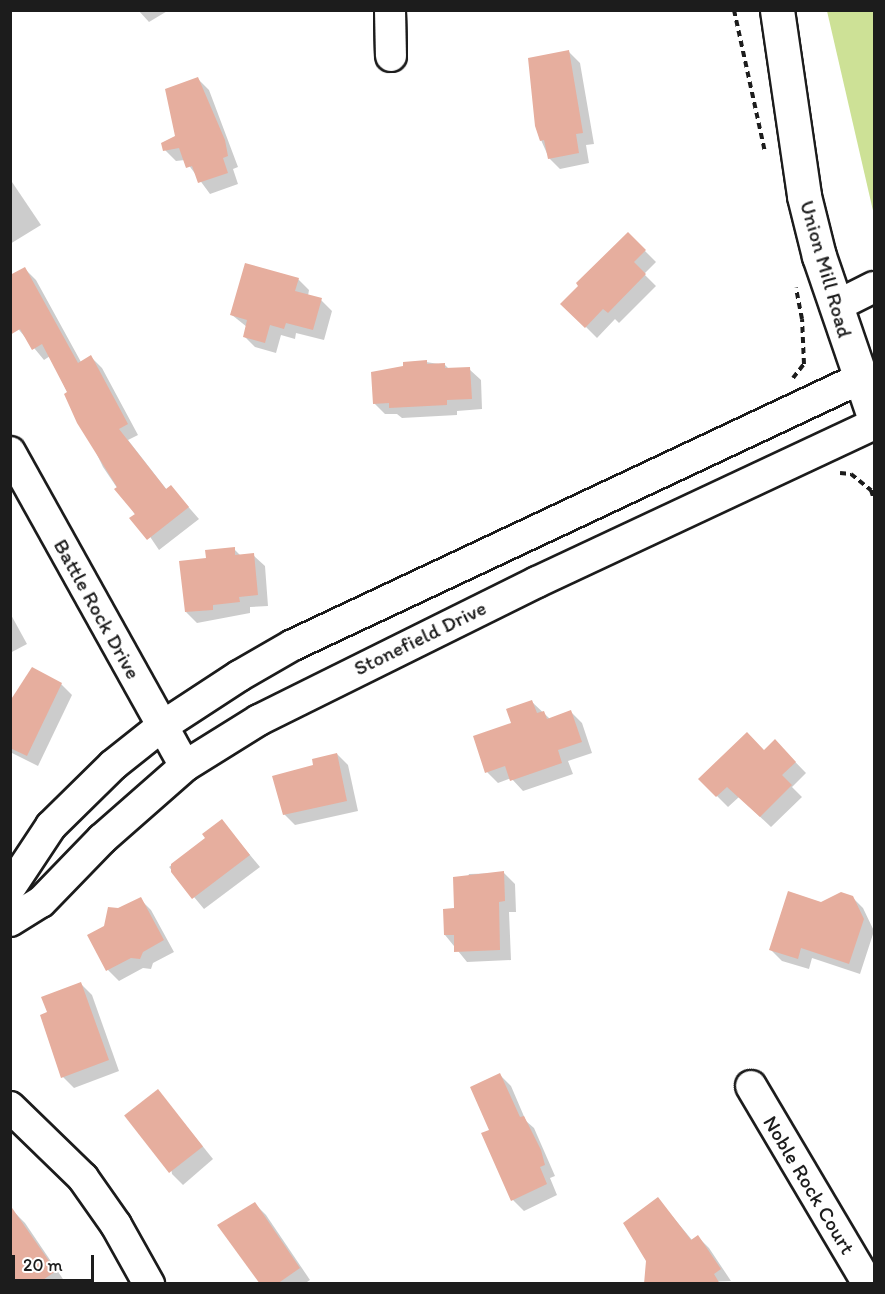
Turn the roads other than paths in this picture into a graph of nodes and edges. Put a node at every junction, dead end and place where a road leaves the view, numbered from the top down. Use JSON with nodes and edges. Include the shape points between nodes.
{"nodes":[{"id":1,"x":390,"y":10,"type":"edge"},
{"id":2,"x":777,"y":10,"type":"edge"},
{"id":3,"x":391,"y":56,"type":"dead end"},
{"id":4,"x":874,"y":287,"type":"edge"},
{"id":5,"x":836,"y":306,"type":"junction"},
{"id":6,"x":859,"y":379,"type":"junction"},
{"id":7,"x":874,"y":417,"type":"edge"},
{"id":8,"x":874,"y":424,"type":"edge"},
{"id":9,"x":10,"y":452,"type":"edge"},
{"id":10,"x":161,"y":727,"type":"junction"},
{"id":11,"x":185,"y":766,"type":"junction"},
{"id":12,"x":10,"y":888,"type":"edge"},
{"id":13,"x":10,"y":921,"type":"edge"},
{"id":14,"x":751,"y":1086,"type":"dead end"},
{"id":15,"x":10,"y":1107,"type":"edge"},
{"id":16,"x":149,"y":1284,"type":"edge"},
{"id":17,"x":868,"y":1284,"type":"edge"}],
"edges":[{"from":1,"to":3,"type":"street"},
{"from":2,"to":5,"type":"street","name":"Union Mill Road","via":[[804,196]]},
{"from":4,"to":5,"type":"street"},
{"from":5,"to":6,"type":"street","name":"Union Mill Road"},
{"from":6,"to":7,"type":"street","name":"Union Mill Road"},
{"from":6,"to":10,"type":"street","via":[[293,645]]},
{"from":8,"to":11,"type":"street","name":"Stonefield Drive","via":[[321,687]]},
{"from":9,"to":10,"type":"street","name":"Battle Rock Drive"},
{"from":10,"to":11,"type":"street","name":"Battle Rock Drive"},
{"from":10,"to":12,"type":"street","via":[[113,765],[51,826]]},
{"from":11,"to":13,"type":"street","name":"Stonefield Drive","via":[[102,839],[41,902]]},
{"from":14,"to":17,"type":"street","name":"Noble Rock Court"},
{"from":15,"to":16,"type":"street","via":[[83,1178],[116,1225]]}]}
